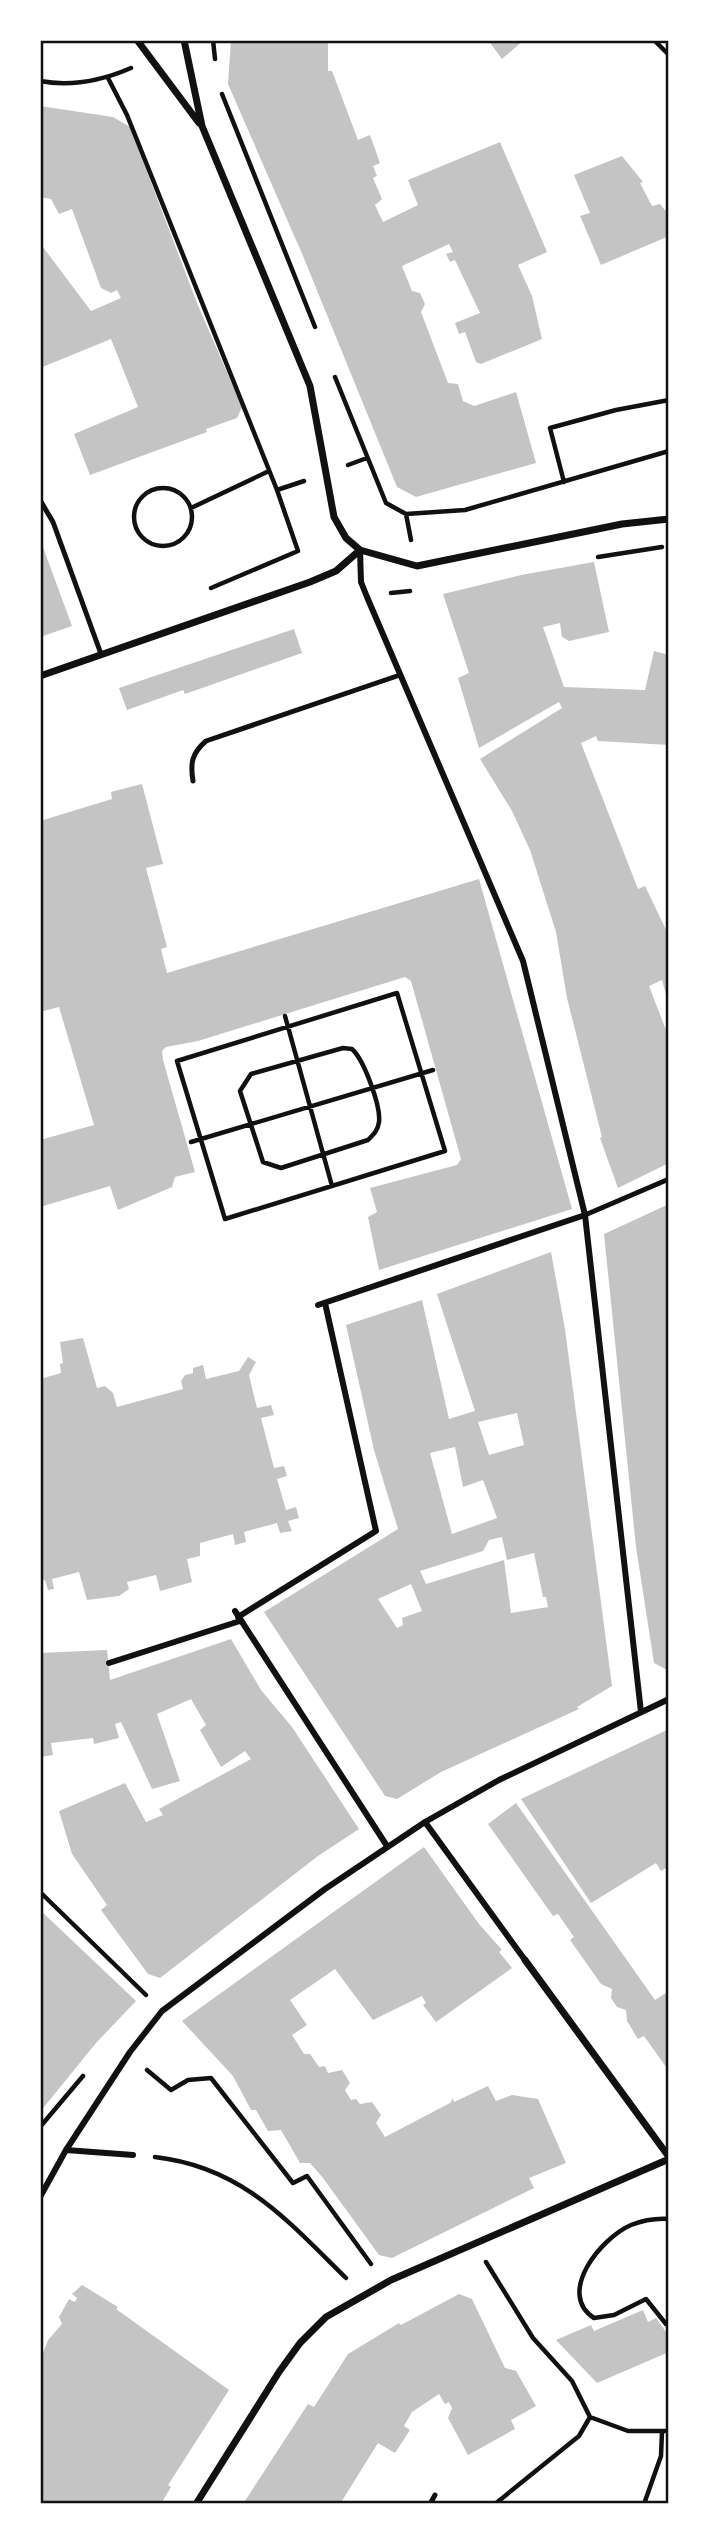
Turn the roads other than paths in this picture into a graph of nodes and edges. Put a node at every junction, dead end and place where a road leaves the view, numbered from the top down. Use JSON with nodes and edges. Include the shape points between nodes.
{"nodes":[{"id":1,"x":137,"y":40,"type":"edge"},
{"id":2,"x":184,"y":40,"type":"edge"},
{"id":3,"x":202,"y":126,"type":"junction"},
{"id":4,"x":40,"y":500,"type":"edge"},
{"id":5,"x":669,"y":519,"type":"edge"},
{"id":6,"x":360,"y":550,"type":"junction"},
{"id":7,"x":101,"y":654,"type":"junction"},
{"id":8,"x":400,"y":675,"type":"junction"},
{"id":9,"x":40,"y":676,"type":"edge"},
{"id":10,"x":193,"y":781,"type":"dead end"},
{"id":11,"x":669,"y":1179,"type":"edge"},
{"id":12,"x":585,"y":1215,"type":"junction"},
{"id":13,"x":238,"y":1616,"type":"junction"},
{"id":14,"x":108,"y":1663,"type":"dead end"},
{"id":15,"x":669,"y":1699,"type":"edge"},
{"id":16,"x":641,"y":1712,"type":"junction"},
{"id":17,"x":425,"y":1822,"type":"junction"},
{"id":18,"x":387,"y":1846,"type":"junction"},
{"id":19,"x":525,"y":1960,"type":"joint"},
{"id":20,"x":66,"y":2150,"type":"junction"},
{"id":21,"x":133,"y":2155,"type":"road end"},
{"id":22,"x":669,"y":2158,"type":"edge"},
{"id":23,"x":40,"y":2197,"type":"edge"},
{"id":24,"x":435,"y":2495,"type":"dead end"},
{"id":25,"x":196,"y":2504,"type":"edge"},
{"id":26,"x":430,"y":2504,"type":"edge"}],
"edges":[{"from":1,"to":3,"type":"street"},
{"from":2,"to":3,"type":"street"},
{"from":3,"to":6,"type":"street","via":[[310,386],[334,517],[346,538]]},
{"from":4,"to":7,"type":"lane","via":[[53,522]]},
{"from":5,"to":6,"type":"street","via":[[622,524],[417,566]]},
{"from":6,"to":7,"type":"street","via":[[336,571],[310,582]]},
{"from":6,"to":8,"type":"street","via":[[361,582]]},
{"from":7,"to":9,"type":"street"},
{"from":8,"to":10,"type":"lane","via":[[206,741],[190,764]]},
{"from":8,"to":12,"type":"street","via":[[523,961]]},
{"from":11,"to":12,"type":"lane"},
{"from":12,"to":13,"type":"street","via":[[321,1304],[376,1531]]},
{"from":12,"to":16,"type":"street"},
{"from":13,"to":14,"type":"street"},
{"from":13,"to":18,"type":"street"},
{"from":15,"to":16,"type":"street"},
{"from":16,"to":17,"type":"street","via":[[499,1780]]},
{"from":17,"to":18,"type":"street"},
{"from":17,"to":19,"type":"street"},
{"from":18,"to":20,"type":"street","via":[[162,2011]]},
{"from":19,"to":22,"type":"street"},
{"from":20,"to":21,"type":"street"},
{"from":20,"to":23,"type":"street"},
{"from":22,"to":25,"type":"street","via":[[391,2280],[326,2318],[300,2343]]},
{"from":24,"to":26,"type":"lane"}]}
